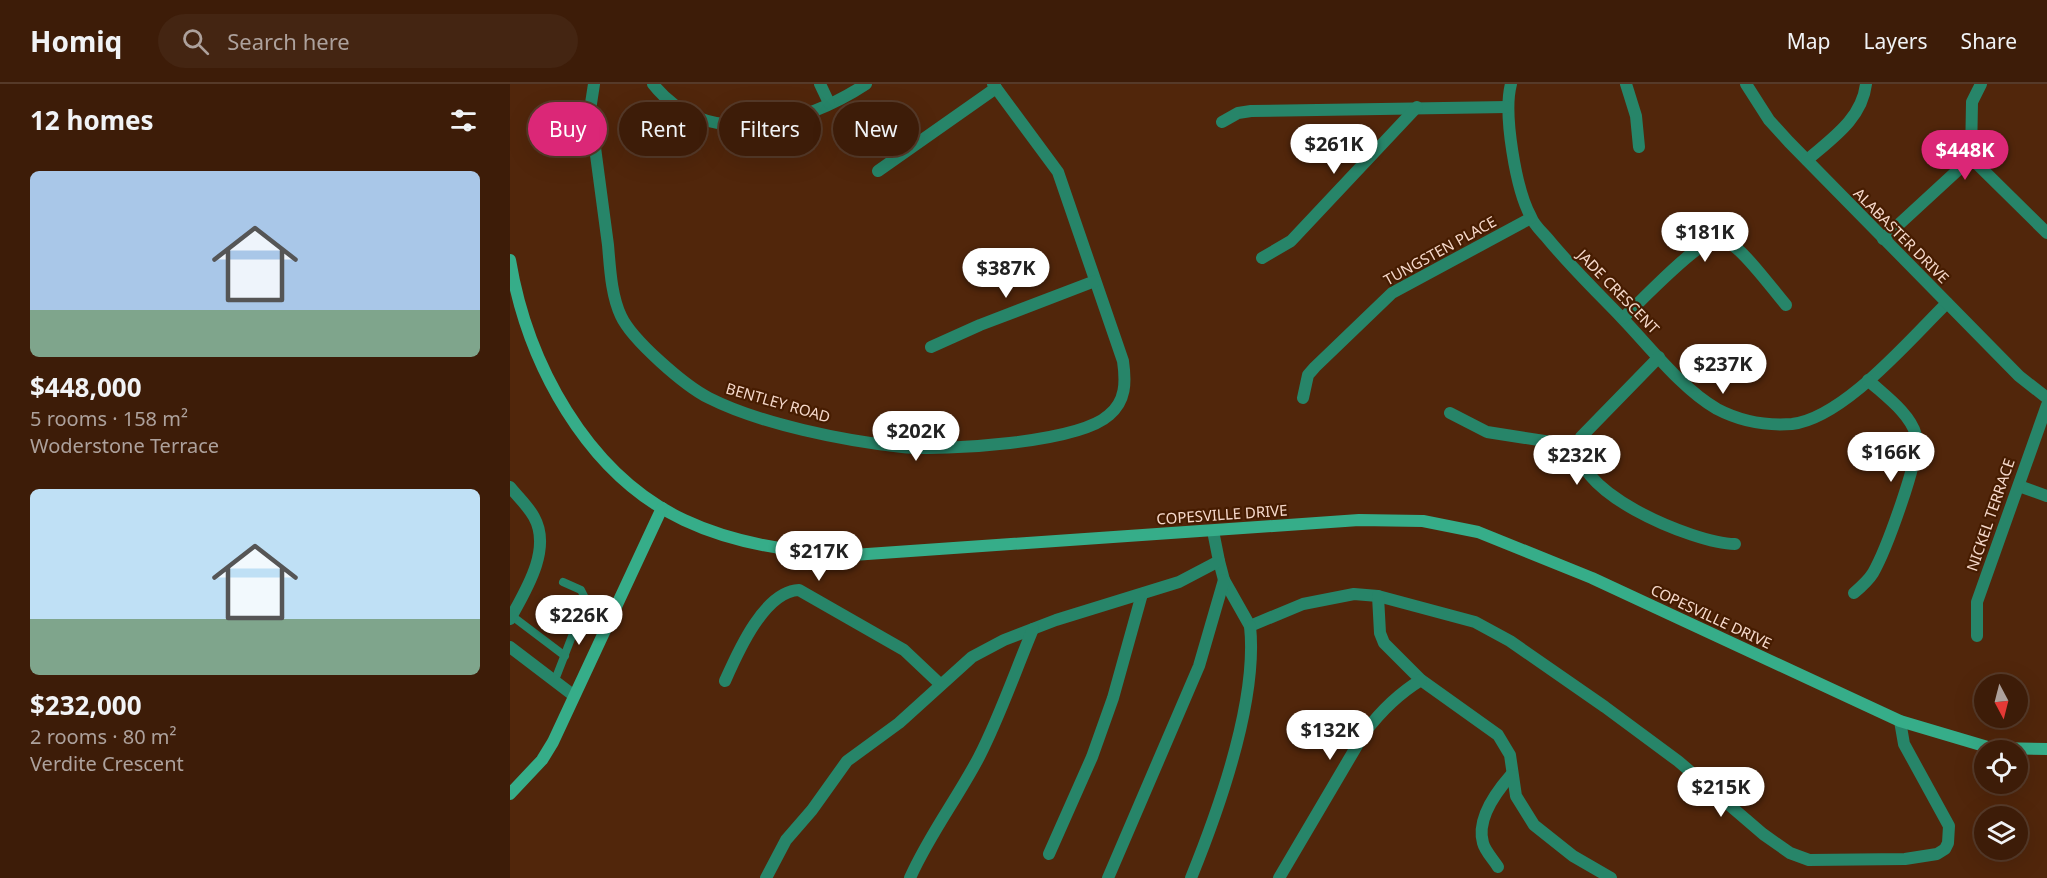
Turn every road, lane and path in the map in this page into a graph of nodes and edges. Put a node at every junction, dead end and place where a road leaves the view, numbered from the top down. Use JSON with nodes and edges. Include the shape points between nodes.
{"nodes":[{"id":1,"x":594,"y":84,"type":"edge"},
{"id":2,"x":653,"y":84,"type":"edge"},
{"id":3,"x":820,"y":84,"type":"edge"},
{"id":4,"x":866,"y":84,"type":"edge"},
{"id":5,"x":1511,"y":84,"type":"edge"},
{"id":6,"x":1626,"y":84,"type":"edge"},
{"id":7,"x":1746,"y":84,"type":"edge"},
{"id":8,"x":1866,"y":84,"type":"edge"},
{"id":9,"x":1981,"y":84,"type":"edge"},
{"id":10,"x":995,"y":86,"type":"edge"},
{"id":11,"x":829,"y":103,"type":"junction"},
{"id":12,"x":1418,"y":107,"type":"junction"},
{"id":13,"x":1507,"y":107,"type":"junction"},
{"id":14,"x":1222,"y":123,"type":"dead end"},
{"id":15,"x":1640,"y":147,"type":"dead end"},
{"id":16,"x":1971,"y":158,"type":"junction"},
{"id":17,"x":1807,"y":160,"type":"junction"},
{"id":18,"x":878,"y":171,"type":"dead end"},
{"id":19,"x":1531,"y":218,"type":"junction"},
{"id":20,"x":2047,"y":233,"type":"edge"},
{"id":21,"x":1883,"y":239,"type":"junction"},
{"id":22,"x":1262,"y":258,"type":"dead end"},
{"id":23,"x":510,"y":260,"type":"edge"},
{"id":24,"x":1095,"y":282,"type":"junction"},
{"id":25,"x":1947,"y":303,"type":"junction"},
{"id":26,"x":1786,"y":305,"type":"dead end"},
{"id":27,"x":1623,"y":318,"type":"junction"},
{"id":28,"x":931,"y":347,"type":"dead end"},
{"id":29,"x":1659,"y":357,"type":"junction"},
{"id":30,"x":1868,"y":380,"type":"junction"},
{"id":31,"x":1302,"y":398,"type":"dead end"},
{"id":32,"x":2047,"y":398,"type":"edge"},
{"id":33,"x":2047,"y":405,"type":"edge"},
{"id":34,"x":1450,"y":413,"type":"dead end"},
{"id":35,"x":1577,"y":446,"type":"junction"},
{"id":36,"x":2019,"y":486,"type":"junction"},
{"id":37,"x":510,"y":487,"type":"edge"},
{"id":38,"x":2047,"y":496,"type":"edge"},
{"id":39,"x":662,"y":508,"type":"junction"},
{"id":40,"x":1213,"y":531,"type":"junction"},
{"id":41,"x":1735,"y":544,"type":"dead end"},
{"id":42,"x":1219,"y":561,"type":"junction"},
{"id":43,"x":1224,"y":580,"type":"junction"},
{"id":44,"x":562,"y":582,"type":"dead end"},
{"id":45,"x":1854,"y":593,"type":"dead end"},
{"id":46,"x":1142,"y":594,"type":"junction"},
{"id":47,"x":1378,"y":596,"type":"junction"},
{"id":48,"x":511,"y":618,"type":"edge"},
{"id":49,"x":1250,"y":626,"type":"junction"},
{"id":50,"x":1033,"y":629,"type":"junction"},
{"id":51,"x":1977,"y":636,"type":"dead end"},
{"id":52,"x":510,"y":647,"type":"edge"},
{"id":53,"x":565,"y":656,"type":"junction"},
{"id":54,"x":555,"y":680,"type":"junction"},
{"id":55,"x":725,"y":681,"type":"dead end"},
{"id":56,"x":1420,"y":681,"type":"junction"},
{"id":57,"x":940,"y":684,"type":"junction"},
{"id":58,"x":573,"y":695,"type":"junction"},
{"id":59,"x":1900,"y":721,"type":"junction"},
{"id":60,"x":2047,"y":749,"type":"edge"},
{"id":61,"x":1511,"y":775,"type":"junction"},
{"id":62,"x":510,"y":794,"type":"edge"},
{"id":63,"x":1049,"y":854,"type":"dead end"},
{"id":64,"x":1498,"y":867,"type":"dead end"},
{"id":65,"x":766,"y":878,"type":"edge"},
{"id":66,"x":910,"y":878,"type":"edge"},
{"id":67,"x":1108,"y":878,"type":"edge"},
{"id":68,"x":1191,"y":878,"type":"edge"},
{"id":69,"x":1279,"y":878,"type":"edge"},
{"id":70,"x":1611,"y":878,"type":"edge"}],
"edges":[{"from":1,"to":24,"type":"street","name":"BENTLEY ROAD","via":[[590,110],[611,275],[620,314],[630,330],[690,386],[740,411],[803,429],[902,447],[1033,440],[1086,429],[1111,414],[1125,387],[1123,361]]},
{"from":2,"to":11,"type":"street","via":[[685,112],[704,121],[732,126],[782,122]]},
{"from":3,"to":11,"type":"street"},
{"from":4,"to":11,"type":"street"},
{"from":5,"to":13,"type":"street","name":"JADE CRESCENT"},
{"from":6,"to":15,"type":"street"},
{"from":7,"to":17,"type":"street","name":"ALABASTER DRIVE","via":[[1769,120]]},
{"from":8,"to":17,"type":"street","via":[[1861,105],[1852,119]]},
{"from":9,"to":16,"type":"street","via":[[1972,102]]},
{"from":10,"to":18,"type":"street"},
{"from":10,"to":24,"type":"street","name":"BENTLEY ROAD","via":[[1058,172]]},
{"from":12,"to":13,"type":"street"},
{"from":12,"to":14,"type":"street","via":[[1251,111],[1238,113]]},
{"from":12,"to":22,"type":"street","via":[[1291,241]]},
{"from":13,"to":19,"type":"street","name":"JADE CRESCENT"},
{"from":16,"to":20,"type":"street"},
{"from":16,"to":21,"type":"street"},
{"from":17,"to":21,"type":"street","name":"ALABASTER DRIVE"},
{"from":19,"to":27,"type":"street","name":"JADE CRESCENT","via":[[1565,260]]},
{"from":19,"to":31,"type":"street","name":"TUNGSTEN PLACE","via":[[1392,293],[1308,375]]},
{"from":21,"to":25,"type":"street","name":"ALABASTER DRIVE"},
{"from":23,"to":39,"type":"street","name":"COPESVILLE DRIVE","via":[[528,334],[557,393],[603,458]]},
{"from":24,"to":28,"type":"street"},
{"from":25,"to":30,"type":"street","name":"JADE CRESCENT"},
{"from":25,"to":32,"type":"street","name":"ALABASTER DRIVE","via":[[2019,376]]},
{"from":26,"to":27,"type":"street","via":[[1738,249],[1718,240],[1695,251]]},
{"from":27,"to":29,"type":"street","name":"JADE CRESCENT"},
{"from":29,"to":30,"type":"street","name":"JADE CRESCENT","via":[[1704,400],[1733,416],[1757,423],[1792,424],[1814,419],[1835,408]]},
{"from":29,"to":35,"type":"street","via":[[1588,428]]},
{"from":30,"to":45,"type":"street","via":[[1908,420],[1918,443],[1878,562],[1868,581]]},
{"from":33,"to":36,"type":"street","name":"NICKEL TERRACE"},
{"from":34,"to":35,"type":"street","via":[[1487,432]]},
{"from":35,"to":41,"type":"street","via":[[1589,477],[1627,504],[1692,537]]},
{"from":36,"to":38,"type":"street"},
{"from":36,"to":51,"type":"street","name":"NICKEL TERRACE","via":[[1977,602]]},
{"from":37,"to":48,"type":"street","via":[[534,517],[541,546]]},
{"from":39,"to":40,"type":"street","name":"COPESVILLE DRIVE","via":[[719,534],[814,554],[853,555]]},
{"from":39,"to":58,"type":"street"},
{"from":40,"to":42,"type":"street"},
{"from":40,"to":59,"type":"street","name":"COPESVILLE DRIVE","via":[[1401,520],[1449,524],[1478,532],[1592,578]]},
{"from":42,"to":43,"type":"street"},
{"from":42,"to":46,"type":"street","via":[[1179,582]]},
{"from":43,"to":49,"type":"street"},
{"from":43,"to":67,"type":"street","via":[[1198,666]]},
{"from":44,"to":53,"type":"lane","via":[[581,590],[586,600]]},
{"from":46,"to":50,"type":"street"},
{"from":46,"to":63,"type":"street","via":[[1092,757]]},
{"from":47,"to":49,"type":"street","via":[[1354,594],[1314,602]]},
{"from":47,"to":56,"type":"street","via":[[1384,644]]},
{"from":47,"to":59,"type":"street","via":[[1451,614],[1510,641],[1678,761],[1772,840],[1809,860],[1905,859],[1945,849],[1949,826],[1904,744]]},
{"from":48,"to":53,"type":"lane"},
{"from":49,"to":68,"type":"street","via":[[1251,668],[1238,732]]},
{"from":50,"to":57,"type":"street","via":[[986,648]]},
{"from":50,"to":66,"type":"street","via":[[979,756],[922,849]]},
{"from":52,"to":54,"type":"street"},
{"from":53,"to":54,"type":"lane"},
{"from":54,"to":58,"type":"street"},
{"from":55,"to":57,"type":"street","via":[[760,616],[790,592],[799,590],[904,650]]},
{"from":56,"to":61,"type":"street","via":[[1503,740],[1510,755]]},
{"from":56,"to":69,"type":"street","via":[[1380,713],[1365,732]]},
{"from":57,"to":65,"type":"street","via":[[899,723],[847,760],[786,840]]},
{"from":58,"to":62,"type":"street","via":[[542,760]]},
{"from":59,"to":60,"type":"street","name":"COPESVILLE DRIVE","via":[[1990,748]]},
{"from":61,"to":64,"type":"street","via":[[1493,799],[1481,831],[1484,847]]},
{"from":61,"to":70,"type":"street","via":[[1516,796],[1534,825],[1573,856]]}]}
